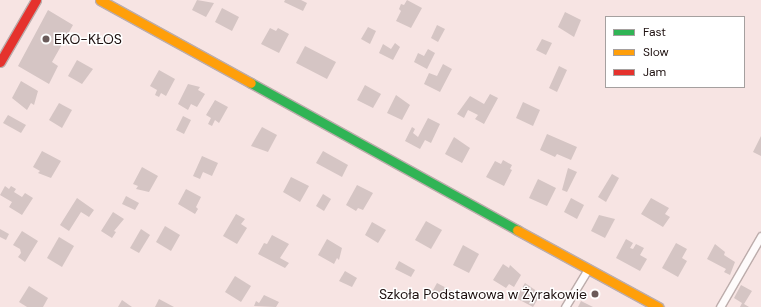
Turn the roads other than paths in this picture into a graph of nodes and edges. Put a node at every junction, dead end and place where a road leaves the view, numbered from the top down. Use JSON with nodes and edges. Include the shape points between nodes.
{"nodes":[{"id":1,"x":36,"y":0,"type":"edge"},
{"id":2,"x":100,"y":0,"type":"edge"},
{"id":3,"x":0,"y":62,"type":"edge"},
{"id":4,"x":761,"y":236,"type":"edge"},
{"id":5,"x":590,"y":267,"type":"junction"},
{"id":6,"x":565,"y":307,"type":"edge"},
{"id":7,"x":658,"y":307,"type":"edge"},
{"id":8,"x":720,"y":307,"type":"edge"}],
"edges":[{"from":1,"to":3,"type":"street"},
{"from":2,"to":5,"type":"street"},
{"from":4,"to":8,"type":"lane"},
{"from":5,"to":6,"type":"lane"},
{"from":5,"to":7,"type":"street"}]}
